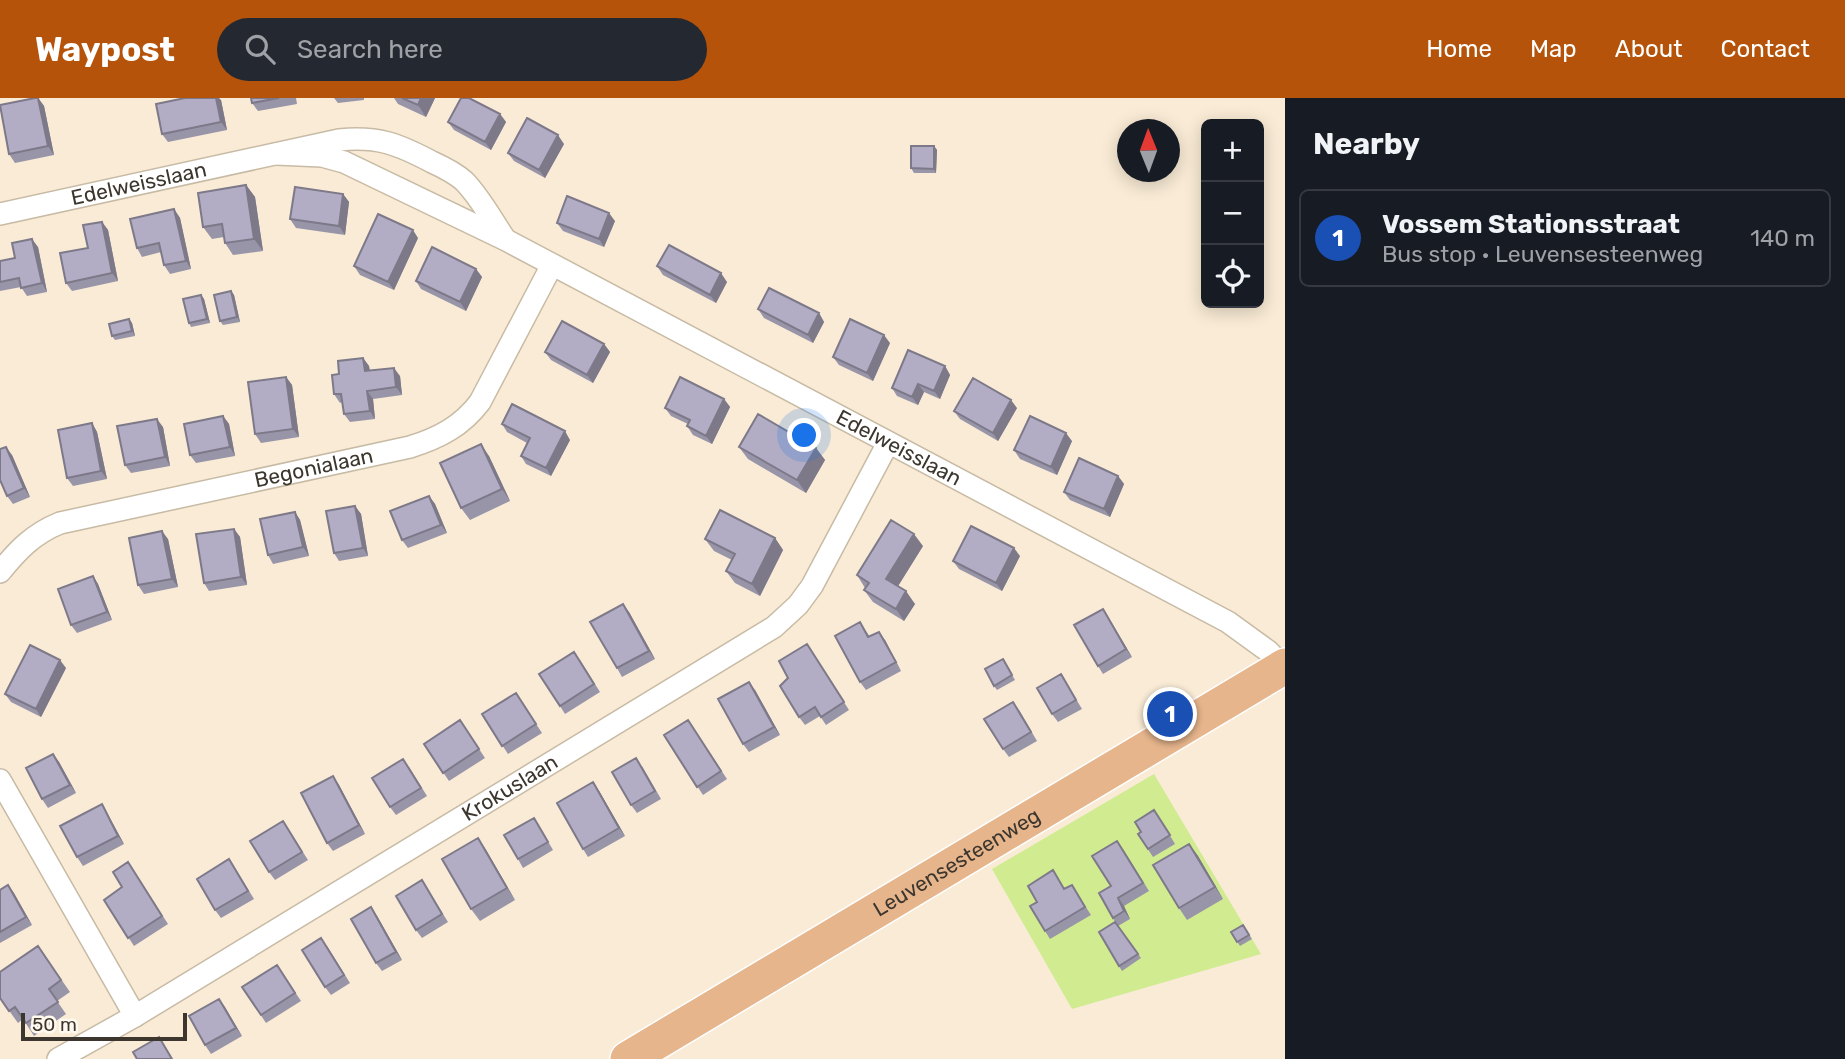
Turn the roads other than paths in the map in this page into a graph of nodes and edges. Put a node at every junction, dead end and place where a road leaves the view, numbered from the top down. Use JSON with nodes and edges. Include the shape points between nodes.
{"nodes":[{"id":1,"x":401,"y":146,"type":"junction"},
{"id":2,"x":276,"y":155,"type":"junction"},
{"id":3,"x":451,"y":172,"type":"junction"},
{"id":4,"x":384,"y":180,"type":"junction"},
{"id":5,"x":429,"y":202,"type":"junction"},
{"id":6,"x":0,"y":214,"type":"edge"},
{"id":7,"x":506,"y":240,"type":"junction"},
{"id":8,"x":552,"y":265,"type":"junction"},
{"id":9,"x":888,"y":443,"type":"junction"},
{"id":10,"x":0,"y":572,"type":"edge"},
{"id":11,"x":1285,"y":667,"type":"edge"},
{"id":12,"x":0,"y":780,"type":"edge"},
{"id":13,"x":135,"y":1016,"type":"junction"},
{"id":14,"x":58,"y":1059,"type":"edge"},
{"id":15,"x":628,"y":1059,"type":"edge"}],
"edges":[{"from":1,"to":2,"type":"street","name":"Edelweisslaan","via":[[351,139]]},
{"from":1,"to":3,"type":"street","name":"Edelweisslaan"},
{"from":1,"to":4,"type":"street","via":[[389,148],[381,157],[379,169]]},
{"from":2,"to":4,"type":"street","name":"Edelweisslaan","via":[[334,159]]},
{"from":2,"to":6,"type":"street","name":"Edelweisslaan"},
{"from":3,"to":5,"type":"street","via":[[450,194]]},
{"from":3,"to":7,"type":"street","name":"Edelweisslaan","via":[[469,187]]},
{"from":4,"to":5,"type":"street","name":"Edelweisslaan"},
{"from":5,"to":7,"type":"street","name":"Edelweisslaan"},
{"from":7,"to":8,"type":"street","name":"Edelweisslaan"},
{"from":8,"to":9,"type":"street","name":"Edelweisslaan"},
{"from":8,"to":10,"type":"street","name":"Begonialaan","via":[[480,402],[451,430],[410,447],[60,523],[28,541]]},
{"from":9,"to":11,"type":"street","name":"Edelweisslaan","via":[[1228,622]]},
{"from":9,"to":13,"type":"street","name":"Krokuslaan","via":[[812,586],[774,627]]},
{"from":11,"to":15,"type":"main road","name":"Leuvensesteenweg"},
{"from":12,"to":13,"type":"street"},
{"from":13,"to":14,"type":"street","name":"Krokuslaan"}]}
